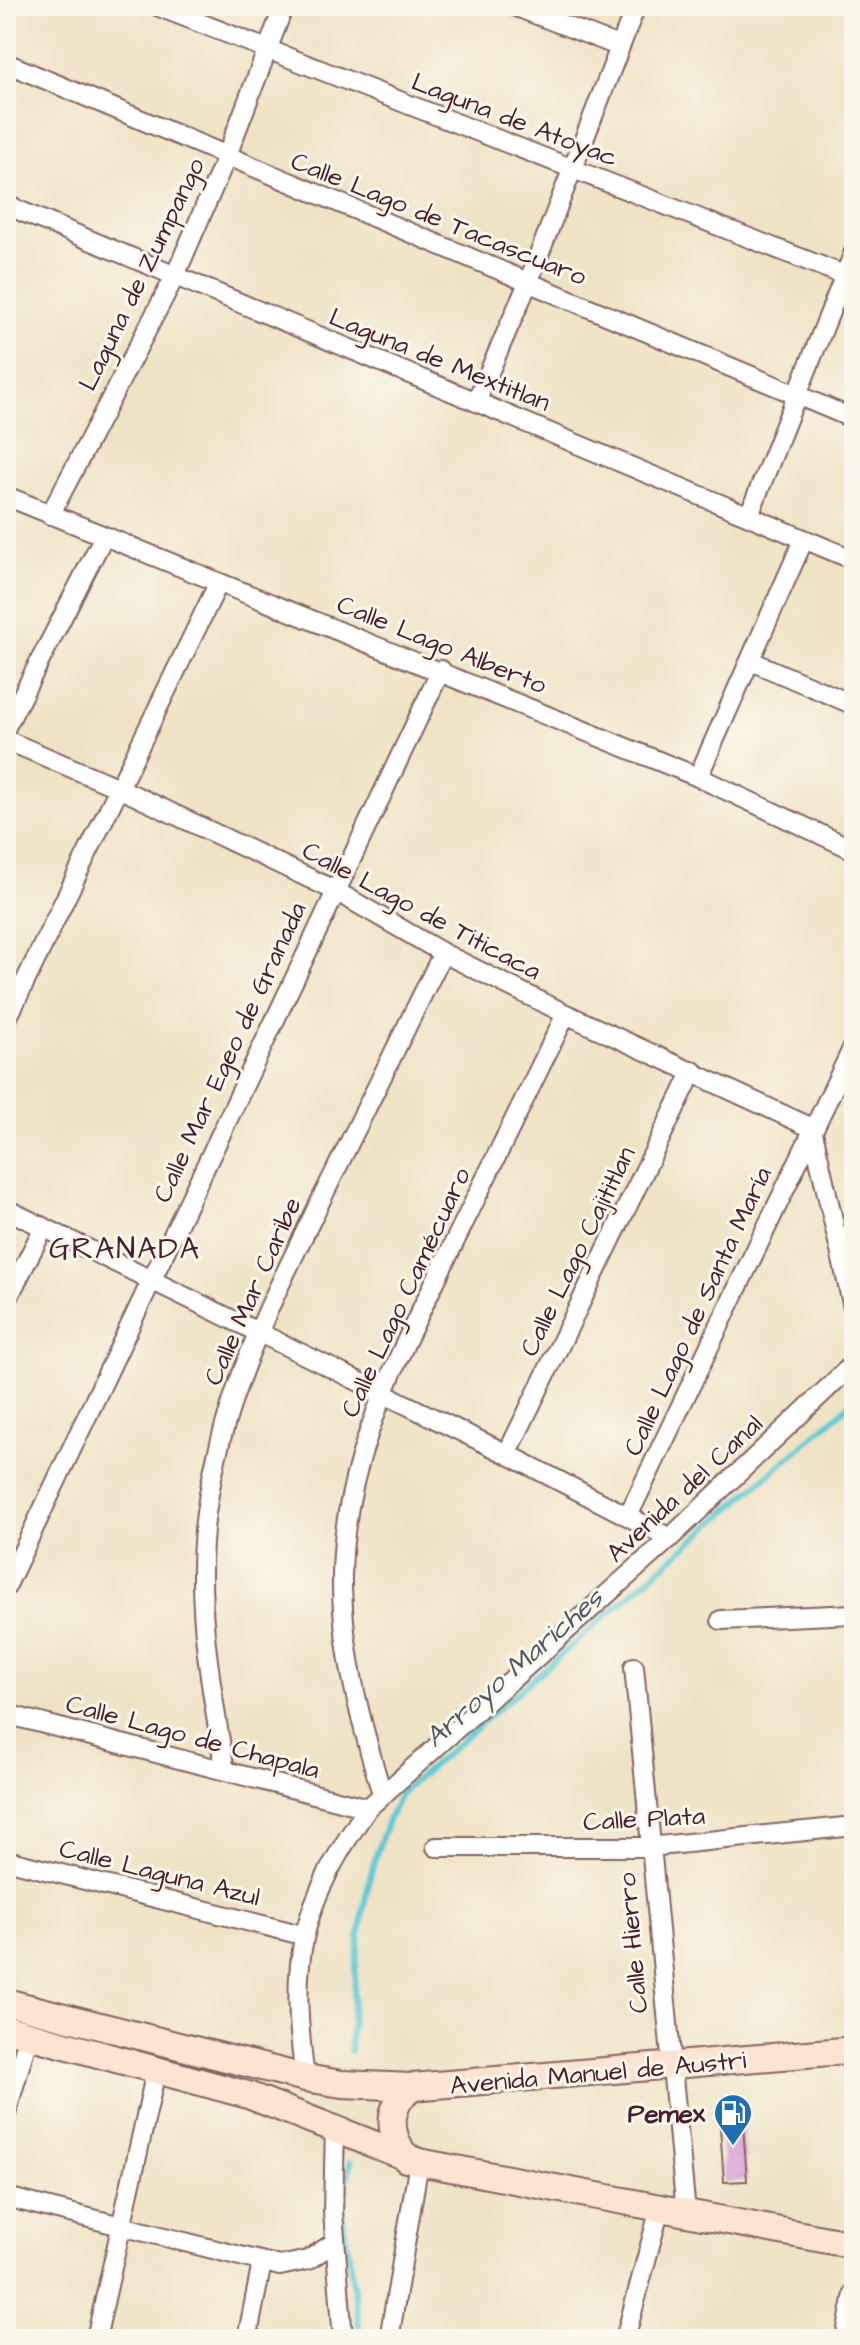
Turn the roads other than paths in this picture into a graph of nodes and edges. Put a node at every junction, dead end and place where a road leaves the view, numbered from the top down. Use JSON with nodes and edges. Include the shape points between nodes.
{"nodes":[{"id":1,"x":157,"y":6,"type":"edge"},
{"id":2,"x":284,"y":6,"type":"edge"},
{"id":3,"x":514,"y":6,"type":"edge"},
{"id":4,"x":636,"y":6,"type":"edge"},
{"id":5,"x":618,"y":46,"type":"junction"},
{"id":6,"x":266,"y":50,"type":"junction"},
{"id":7,"x":6,"y":63,"type":"edge"},
{"id":8,"x":226,"y":158,"type":"junction"},
{"id":9,"x":573,"y":169,"type":"junction"},
{"id":10,"x":6,"y":205,"type":"edge"},
{"id":11,"x":854,"y":252,"type":"edge"},
{"id":12,"x":850,"y":277,"type":"edge"},
{"id":13,"x":174,"y":278,"type":"junction"},
{"id":14,"x":528,"y":283,"type":"junction"},
{"id":15,"x":797,"y":395,"type":"junction"},
{"id":16,"x":476,"y":402,"type":"junction"},
{"id":17,"x":854,"y":419,"type":"edge"},
{"id":18,"x":6,"y":496,"type":"edge"},
{"id":19,"x":50,"y":515,"type":"junction"},
{"id":20,"x":749,"y":515,"type":"junction"},
{"id":21,"x":103,"y":538,"type":"junction"},
{"id":22,"x":804,"y":539,"type":"junction"},
{"id":23,"x":854,"y":560,"type":"edge"},
{"id":24,"x":218,"y":584,"type":"junction"},
{"id":25,"x":751,"y":661,"type":"junction"},
{"id":26,"x":441,"y":670,"type":"junction"},
{"id":27,"x":854,"y":705,"type":"edge"},
{"id":28,"x":6,"y":727,"type":"edge"},
{"id":29,"x":6,"y":740,"type":"edge"},
{"id":30,"x":698,"y":777,"type":"junction"},
{"id":31,"x":121,"y":789,"type":"junction"},
{"id":32,"x":854,"y":850,"type":"edge"},
{"id":33,"x":334,"y":890,"type":"junction"},
{"id":34,"x":443,"y":953,"type":"junction"},
{"id":35,"x":566,"y":1014,"type":"junction"},
{"id":36,"x":6,"y":1021,"type":"edge"},
{"id":37,"x":854,"y":1045,"type":"edge"},
{"id":38,"x":693,"y":1071,"type":"junction"},
{"id":39,"x":812,"y":1128,"type":"junction"},
{"id":40,"x":6,"y":1209,"type":"edge"},
{"id":41,"x":44,"y":1227,"type":"junction"},
{"id":42,"x":151,"y":1280,"type":"junction"},
{"id":43,"x":6,"y":1302,"type":"edge"},
{"id":44,"x":854,"y":1312,"type":"edge"},
{"id":45,"x":256,"y":1333,"type":"junction"},
{"id":46,"x":854,"y":1363,"type":"edge"},
{"id":47,"x":381,"y":1394,"type":"junction"},
{"id":48,"x":507,"y":1454,"type":"junction"},
{"id":49,"x":628,"y":1516,"type":"junction"},
{"id":50,"x":670,"y":1538,"type":"junction"},
{"id":51,"x":6,"y":1587,"type":"edge"},
{"id":52,"x":854,"y":1614,"type":"edge"},
{"id":53,"x":721,"y":1620,"type":"dead end"},
{"id":54,"x":634,"y":1667,"type":"dead end"},
{"id":55,"x":6,"y":1714,"type":"edge"},
{"id":56,"x":225,"y":1771,"type":"junction"},
{"id":57,"x":382,"y":1794,"type":"junction"},
{"id":58,"x":368,"y":1808,"type":"junction"},
{"id":59,"x":854,"y":1826,"type":"edge"},
{"id":60,"x":436,"y":1847,"type":"dead end"},
{"id":61,"x":649,"y":1847,"type":"junction"},
{"id":62,"x":6,"y":1860,"type":"edge"},
{"id":63,"x":302,"y":1935,"type":"junction"},
{"id":64,"x":6,"y":2002,"type":"edge"},
{"id":65,"x":18,"y":2032,"type":"edge"},
{"id":66,"x":854,"y":2050,"type":"edge"},
{"id":67,"x":670,"y":2066,"type":"junction"},
{"id":68,"x":157,"y":2067,"type":"junction"},
{"id":69,"x":305,"y":2078,"type":"junction"},
{"id":70,"x":412,"y":2087,"type":"junction"},
{"id":71,"x":6,"y":2114,"type":"edge"},
{"id":72,"x":310,"y":2116,"type":"junction"},
{"id":73,"x":335,"y":2127,"type":"junction"},
{"id":74,"x":412,"y":2161,"type":"junction"},
{"id":75,"x":6,"y":2197,"type":"edge"},
{"id":76,"x":673,"y":2210,"type":"junction"},
{"id":77,"x":118,"y":2228,"type":"junction"},
{"id":78,"x":335,"y":2242,"type":"junction"},
{"id":79,"x":854,"y":2245,"type":"edge"},
{"id":80,"x":262,"y":2263,"type":"junction"},
{"id":81,"x":854,"y":2294,"type":"edge"},
{"id":82,"x":96,"y":2339,"type":"edge"},
{"id":83,"x":247,"y":2339,"type":"edge"},
{"id":84,"x":343,"y":2339,"type":"edge"},
{"id":85,"x":389,"y":2339,"type":"edge"},
{"id":86,"x":625,"y":2339,"type":"edge"},
{"id":87,"x":845,"y":2339,"type":"edge"}],
"edges":[{"from":1,"to":6,"type":"street","name":"Laguna de Atoyac"},
{"from":2,"to":6,"type":"street","name":"Laguna de Zumpango"},
{"from":3,"to":5,"type":"street"},
{"from":4,"to":5,"type":"street"},
{"from":5,"to":9,"type":"street"},
{"from":6,"to":8,"type":"street","name":"Laguna de Zumpango"},
{"from":6,"to":9,"type":"street","name":"Laguna de Atoyac"},
{"from":7,"to":8,"type":"street","name":"Calle Lago de Tacascuaro"},
{"from":8,"to":13,"type":"street","name":"Laguna de Zumpango"},
{"from":8,"to":14,"type":"street","name":"Calle Lago de Tacascuaro"},
{"from":9,"to":12,"type":"street","name":"Laguna de Atoyac"},
{"from":9,"to":14,"type":"street"},
{"from":10,"to":13,"type":"street","name":"Laguna de Mextitlan"},
{"from":11,"to":12,"type":"street"},
{"from":12,"to":15,"type":"street"},
{"from":13,"to":16,"type":"street","name":"Laguna de Mextitlan"},
{"from":13,"to":19,"type":"street","name":"Laguna de Zumpango"},
{"from":14,"to":15,"type":"street","name":"Calle Lago de Tacascuaro"},
{"from":14,"to":16,"type":"street"},
{"from":15,"to":17,"type":"street","name":"Calle Lago de Tacascuaro"},
{"from":15,"to":20,"type":"street"},
{"from":16,"to":20,"type":"street","name":"Laguna de Mextitlan"},
{"from":18,"to":19,"type":"street","name":"Calle Lago Alberto"},
{"from":19,"to":21,"type":"street","name":"Calle Lago Alberto"},
{"from":20,"to":22,"type":"street","name":"Laguna de Mextitlan"},
{"from":21,"to":24,"type":"street","name":"Calle Lago Alberto"},
{"from":21,"to":28,"type":"street"},
{"from":22,"to":23,"type":"street","name":"Laguna de Mextitlan"},
{"from":22,"to":25,"type":"street"},
{"from":24,"to":26,"type":"street","name":"Calle Lago Alberto"},
{"from":24,"to":31,"type":"street"},
{"from":25,"to":27,"type":"street"},
{"from":25,"to":30,"type":"street"},
{"from":26,"to":30,"type":"street","name":"Calle Lago Alberto"},
{"from":26,"to":33,"type":"street","name":"Calle Mar Egeo de Granada"},
{"from":29,"to":31,"type":"street","name":"Calle Lago de Titicaca"},
{"from":30,"to":32,"type":"street","name":"Calle Lago Alberto"},
{"from":31,"to":33,"type":"street","name":"Calle Lago de Titicaca"},
{"from":31,"to":36,"type":"street"},
{"from":33,"to":34,"type":"street","name":"Calle Lago de Titicaca"},
{"from":33,"to":42,"type":"street","name":"Calle Mar Egeo de Granada"},
{"from":34,"to":35,"type":"street","name":"Calle Lago de Titicaca"},
{"from":34,"to":45,"type":"street","name":"Calle Mar Caribe"},
{"from":35,"to":38,"type":"street","name":"Calle Lago de Titicaca"},
{"from":35,"to":47,"type":"street","name":"Calle Lago Camécuaro"},
{"from":37,"to":39,"type":"street","name":"Calle Lago de Santa María"},
{"from":38,"to":39,"type":"street","name":"Calle Lago de Titicaca"},
{"from":38,"to":48,"type":"street","name":"Calle Lago Cajititlan"},
{"from":39,"to":44,"type":"street"},
{"from":39,"to":49,"type":"street","name":"Calle Lago de Santa María"},
{"from":40,"to":41,"type":"street"},
{"from":41,"to":42,"type":"street"},
{"from":41,"to":43,"type":"street"},
{"from":42,"to":45,"type":"street"},
{"from":42,"to":51,"type":"street","name":"Calle Mar Egeo de Granada"},
{"from":45,"to":47,"type":"street"},
{"from":45,"to":56,"type":"street","name":"Calle Mar Caribe","via":[[218,1441],[206,1516],[202,1600]]},
{"from":46,"to":50,"type":"street","name":"Avenida del Canal"},
{"from":47,"to":48,"type":"street"},
{"from":47,"to":57,"type":"street","name":"Calle Lago Camécuaro","via":[[356,1469],[342,1584],[356,1708]]},
{"from":48,"to":49,"type":"street"},
{"from":49,"to":50,"type":"street"},
{"from":50,"to":57,"type":"street","name":"Avenida del Canal"},
{"from":52,"to":53,"type":"street"},
{"from":54,"to":61,"type":"street","name":"Calle Hierro"},
{"from":55,"to":56,"type":"street","name":"Calle Lago de Chapala"},
{"from":56,"to":58,"type":"street","name":"Calle Lago de Chapala"},
{"from":57,"to":58,"type":"street","name":"Avenida del Canal"},
{"from":58,"to":63,"type":"street","name":"Avenida del Canal","via":[[335,1856]]},
{"from":59,"to":61,"type":"street","name":"Calle Plata"},
{"from":60,"to":61,"type":"street","name":"Calle Plata"},
{"from":61,"to":67,"type":"street","name":"Calle Hierro"},
{"from":62,"to":63,"type":"street","name":"Calle Laguna Azul"},
{"from":63,"to":69,"type":"street","name":"Avenida del Canal","via":[[296,1988]]},
{"from":64,"to":69,"type":"main road","name":"Avenida Manuel de Austri"},
{"from":65,"to":68,"type":"main road"},
{"from":65,"to":71,"type":"street"},
{"from":66,"to":67,"type":"main road","name":"Avenida Manuel de Austri"},
{"from":67,"to":70,"type":"main road","name":"Avenida Manuel de Austri"},
{"from":67,"to":76,"type":"street","name":"Calle Hierro"},
{"from":68,"to":72,"type":"main road"},
{"from":68,"to":77,"type":"street"},
{"from":69,"to":70,"type":"main road","name":"Avenida Manuel de Austri"},
{"from":69,"to":72,"type":"main road"},
{"from":70,"to":74,"type":"main road","via":[[399,2099],[391,2126]]},
{"from":72,"to":73,"type":"main road"},
{"from":73,"to":74,"type":"main road"},
{"from":73,"to":78,"type":"street"},
{"from":74,"to":76,"type":"main road"},
{"from":74,"to":85,"type":"street"},
{"from":75,"to":77,"type":"street"},
{"from":76,"to":79,"type":"main road"},
{"from":76,"to":86,"type":"street","name":"Calle Hierro"},
{"from":77,"to":80,"type":"street"},
{"from":77,"to":82,"type":"street"},
{"from":78,"to":80,"type":"street","via":[[292,2266]]},
{"from":78,"to":84,"type":"street"},
{"from":80,"to":83,"type":"street"},
{"from":81,"to":87,"type":"street"}]}
